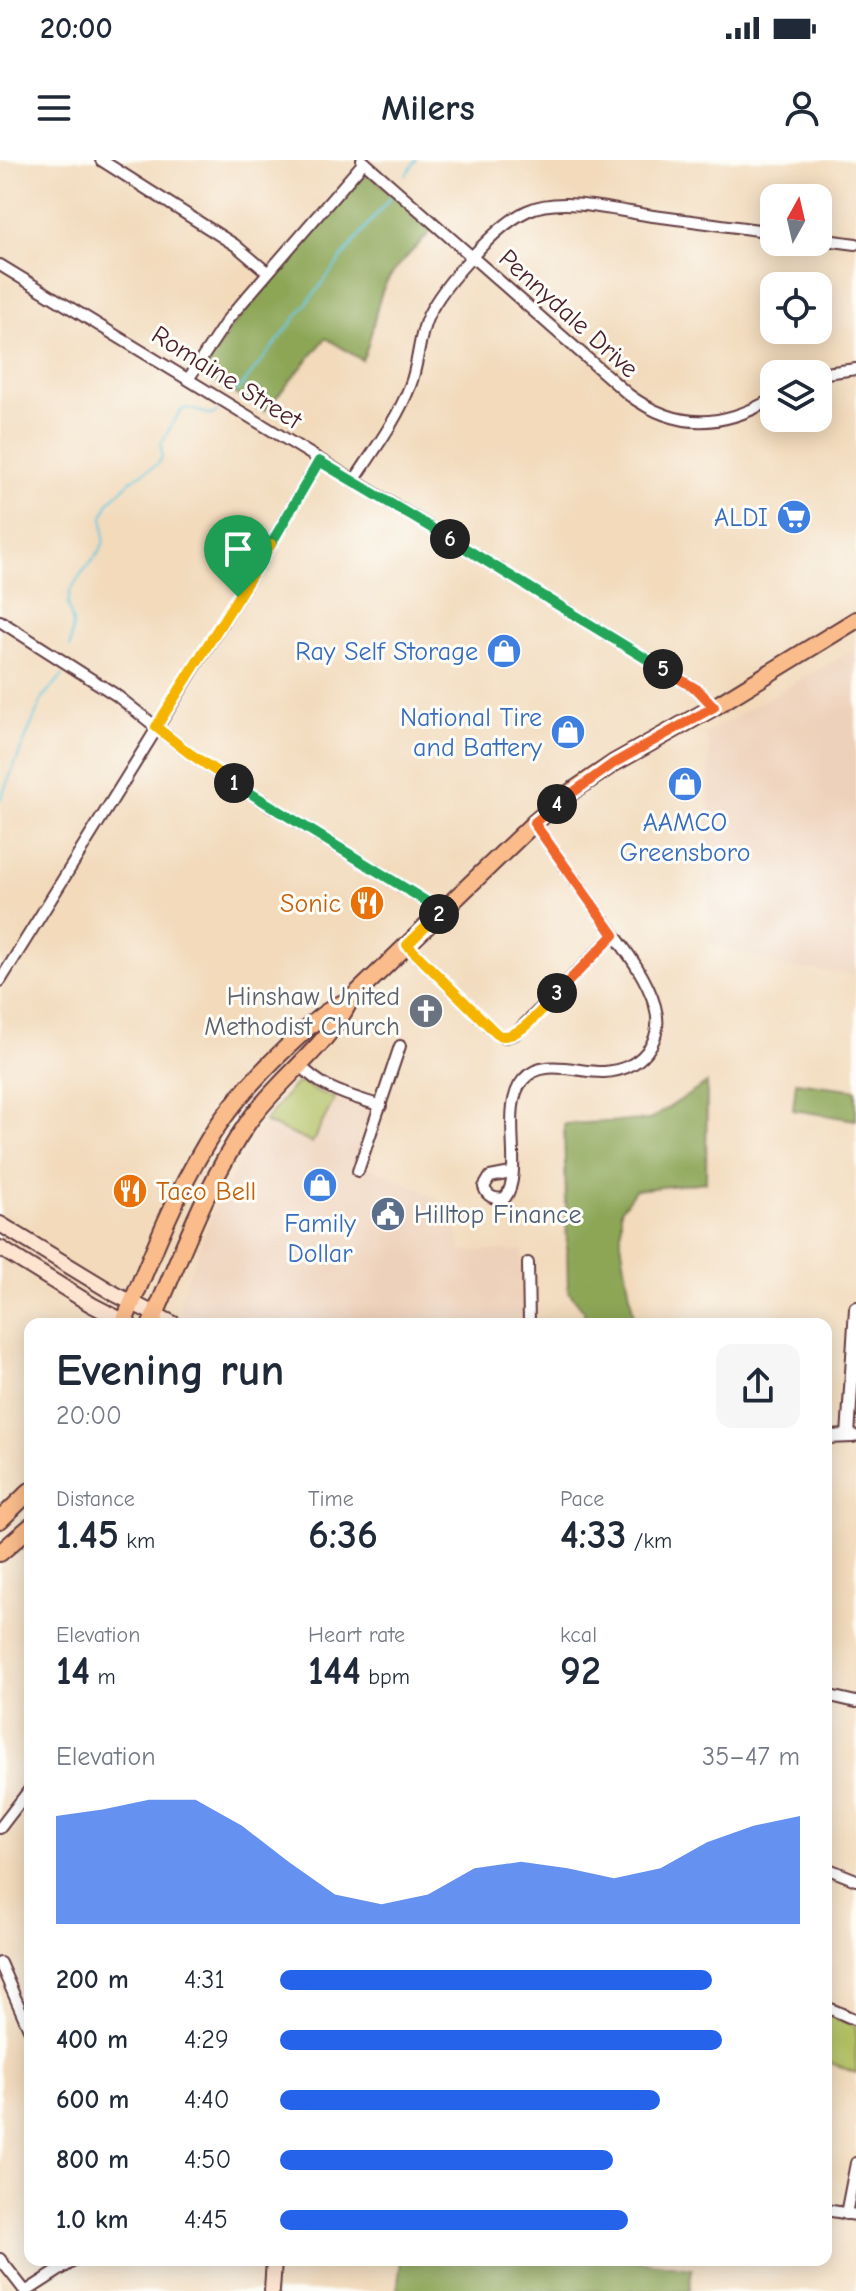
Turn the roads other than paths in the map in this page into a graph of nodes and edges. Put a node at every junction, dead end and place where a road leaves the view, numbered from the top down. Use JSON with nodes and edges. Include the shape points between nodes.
{"nodes":[{"id":1,"x":101,"y":160,"type":"edge"},
{"id":2,"x":363,"y":161,"type":"edge"},
{"id":3,"x":760,"y":230,"type":"edge"},
{"id":4,"x":832,"y":241,"type":"edge"},
{"id":5,"x":856,"y":244,"type":"edge"},
{"id":6,"x":473,"y":257,"type":"junction"},
{"id":7,"x":0,"y":265,"type":"edge"},
{"id":8,"x":267,"y":272,"type":"junction"},
{"id":9,"x":856,"y":369,"type":"edge"},
{"id":10,"x":832,"y":372,"type":"edge"},
{"id":11,"x":189,"y":378,"type":"junction"},
{"id":12,"x":760,"y":405,"type":"edge"},
{"id":13,"x":319,"y":461,"type":"junction"},
{"id":14,"x":354,"y":481,"type":"junction"},
{"id":15,"x":856,"y":620,"type":"edge"},
{"id":16,"x":0,"y":621,"type":"edge"},
{"id":17,"x":714,"y":707,"type":"junction"},
{"id":18,"x":156,"y":727,"type":"junction"},
{"id":19,"x":534,"y":823,"type":"junction"},
{"id":20,"x":442,"y":911,"type":"junction"},
{"id":21,"x":614,"y":935,"type":"junction"},
{"id":22,"x":407,"y":945,"type":"junction"},
{"id":23,"x":0,"y":981,"type":"edge"},
{"id":24,"x":350,"y":1000,"type":"junction"},
{"id":25,"x":400,"y":1046,"type":"dead end"},
{"id":26,"x":298,"y":1063,"type":"junction"},
{"id":27,"x":381,"y":1106,"type":"junction"},
{"id":28,"x":358,"y":1171,"type":"dead end"},
{"id":29,"x":511,"y":1173,"type":"dead end"},
{"id":30,"x":0,"y":1224,"type":"edge"},
{"id":31,"x":0,"y":1248,"type":"edge"},
{"id":32,"x":528,"y":1263,"type":"dead end"},
{"id":33,"x":133,"y":1303,"type":"junction"},
{"id":34,"x":856,"y":1308,"type":"edge"},
{"id":35,"x":118,"y":1318,"type":"edge"},
{"id":36,"x":128,"y":1318,"type":"edge"},
{"id":37,"x":152,"y":1318,"type":"edge"},
{"id":38,"x":153,"y":1318,"type":"edge"},
{"id":39,"x":529,"y":1318,"type":"edge"},
{"id":40,"x":852,"y":1436,"type":"edge"},
{"id":41,"x":832,"y":1437,"type":"edge"},
{"id":42,"x":24,"y":1497,"type":"edge"},
{"id":43,"x":0,"y":1520,"type":"edge"},
{"id":44,"x":24,"y":1532,"type":"edge"},
{"id":45,"x":0,"y":1553,"type":"edge"},
{"id":46,"x":832,"y":1696,"type":"edge"},
{"id":47,"x":856,"y":1702,"type":"edge"},
{"id":48,"x":24,"y":1797,"type":"edge"},
{"id":49,"x":0,"y":1828,"type":"edge"},
{"id":50,"x":832,"y":1870,"type":"edge"},
{"id":51,"x":856,"y":1880,"type":"edge"},
{"id":52,"x":0,"y":1963,"type":"edge"},
{"id":53,"x":832,"y":2010,"type":"edge"},
{"id":54,"x":24,"y":2018,"type":"edge"},
{"id":55,"x":856,"y":2020,"type":"edge"},
{"id":56,"x":856,"y":2163,"type":"edge"},
{"id":57,"x":851,"y":2214,"type":"edge"},
{"id":58,"x":0,"y":2259,"type":"edge"},
{"id":59,"x":66,"y":2266,"type":"edge"},
{"id":60,"x":274,"y":2266,"type":"edge"},
{"id":61,"x":26,"y":2291,"type":"edge"},
{"id":62,"x":272,"y":2291,"type":"edge"}],
"edges":[{"from":1,"to":8,"type":"street","via":[[235,245]]},
{"from":2,"to":6,"type":"street","name":"Pennydale Drive"},
{"from":2,"to":8,"type":"street"},
{"from":3,"to":6,"type":"street","via":[[549,205],[528,210],[502,227]]},
{"from":4,"to":5,"type":"street"},
{"from":6,"to":12,"type":"street","name":"Pennydale Drive","via":[[650,411],[682,421],[712,421]]},
{"from":6,"to":14,"type":"street","via":[[427,317],[410,387]]},
{"from":7,"to":11,"type":"street","name":"Romaine Street"},
{"from":8,"to":11,"type":"street"},
{"from":9,"to":10,"type":"street"},
{"from":11,"to":13,"type":"street","name":"Romaine Street"},
{"from":13,"to":14,"type":"street","name":"Romaine Street"},
{"from":13,"to":18,"type":"street"},
{"from":14,"to":17,"type":"street","name":"Romaine Street","via":[[698,690]]},
{"from":15,"to":17,"type":"main road"},
{"from":16,"to":18,"type":"street"},
{"from":17,"to":19,"type":"main road","via":[[614,763]]},
{"from":18,"to":20,"type":"street","via":[[227,779]]},
{"from":18,"to":23,"type":"street"},
{"from":19,"to":20,"type":"main road"},
{"from":19,"to":21,"type":"street"},
{"from":20,"to":22,"type":"main road"},
{"from":21,"to":22,"type":"street","via":[[515,1034],[505,1037]]},
{"from":21,"to":29,"type":"street","via":[[639,970],[654,1004],[652,1047],[623,1069],[548,1067],[524,1078],[513,1105]]},
{"from":22,"to":24,"type":"main road"},
{"from":24,"to":26,"type":"main road","via":[[339,1022]]},
{"from":24,"to":33,"type":"main road","via":[[327,1010],[229,1110],[191,1170]]},
{"from":25,"to":27,"type":"street"},
{"from":26,"to":27,"type":"street","via":[[325,1087]]},
{"from":26,"to":38,"type":"main road","via":[[261,1105],[224,1161]]},
{"from":27,"to":28,"type":"street"},
{"from":30,"to":33,"type":"main road"},
{"from":31,"to":35,"type":"main road"},
{"from":32,"to":39,"type":"street"},
{"from":33,"to":36,"type":"main road"},
{"from":33,"to":37,"type":"main road"},
{"from":34,"to":40,"type":"street"},
{"from":40,"to":41,"type":"street"},
{"from":42,"to":43,"type":"main road"},
{"from":44,"to":45,"type":"main road"},
{"from":46,"to":47,"type":"street"},
{"from":48,"to":49,"type":"street"},
{"from":50,"to":51,"type":"street"},
{"from":52,"to":54,"type":"street"},
{"from":53,"to":55,"type":"street"},
{"from":56,"to":57,"type":"street"},
{"from":58,"to":61,"type":"street"},
{"from":59,"to":61,"type":"street"},
{"from":60,"to":62,"type":"main road"}]}
